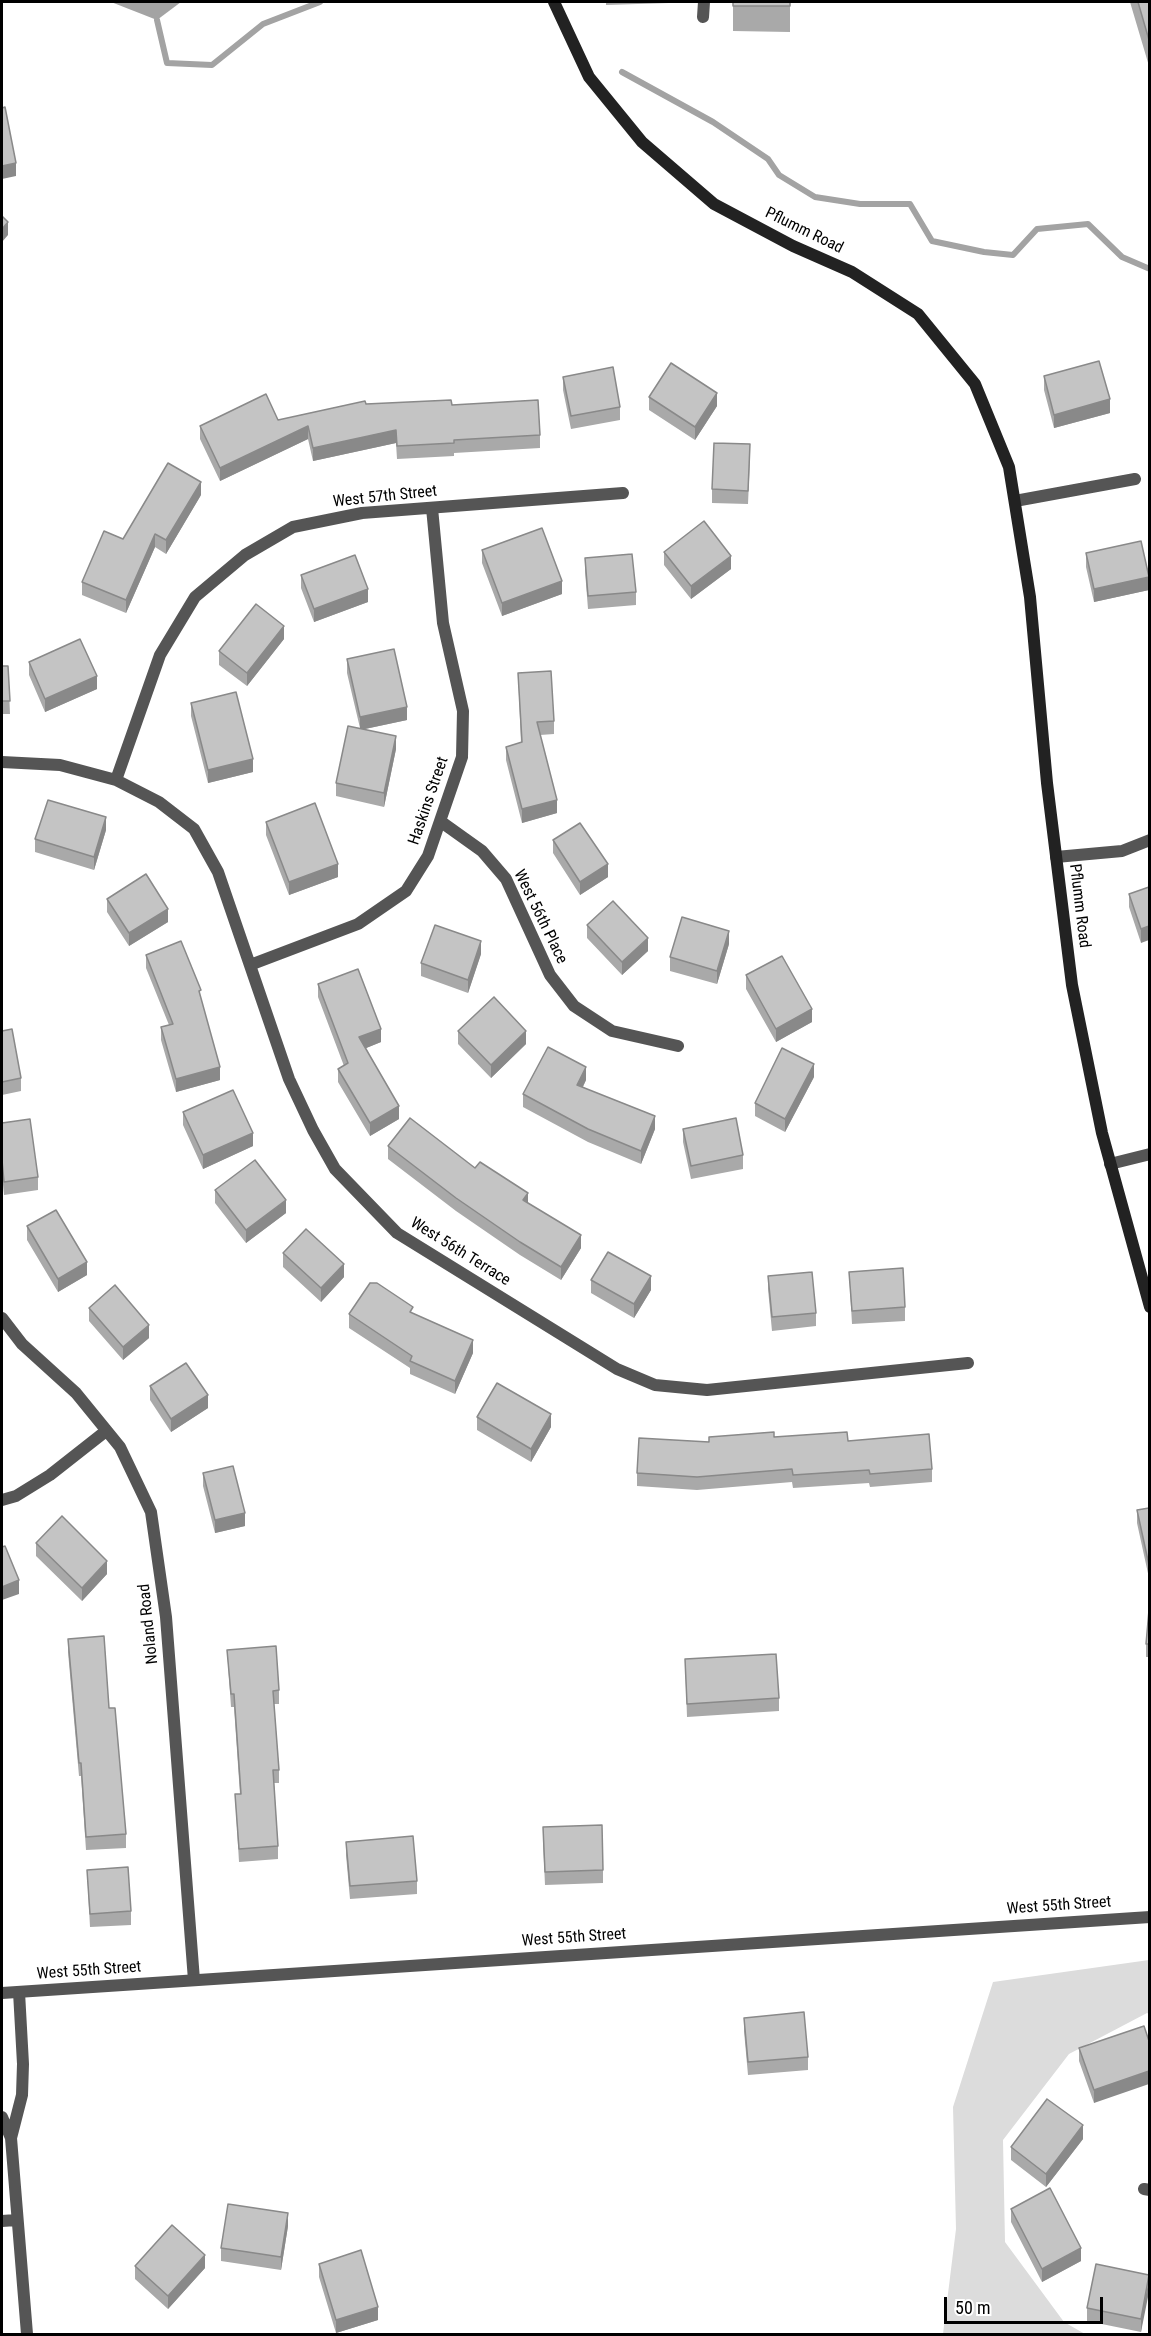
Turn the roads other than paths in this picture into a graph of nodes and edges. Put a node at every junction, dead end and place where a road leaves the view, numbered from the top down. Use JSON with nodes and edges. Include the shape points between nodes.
{"nodes":[{"id":1,"x":554,"y":2,"type":"edge"},
{"id":2,"x":704,"y":2,"type":"edge"},
{"id":3,"x":703,"y":17,"type":"dead end"},
{"id":4,"x":1135,"y":479,"type":"dead end"},
{"id":5,"x":622,"y":493,"type":"dead end"},
{"id":6,"x":1015,"y":501,"type":"junction"},
{"id":7,"x":432,"y":508,"type":"junction"},
{"id":8,"x":2,"y":762,"type":"edge"},
{"id":9,"x":116,"y":780,"type":"junction"},
{"id":10,"x":440,"y":821,"type":"junction"},
{"id":11,"x":1149,"y":840,"type":"edge"},
{"id":12,"x":1056,"y":857,"type":"junction"},
{"id":13,"x":250,"y":965,"type":"junction"},
{"id":14,"x":678,"y":1046,"type":"dead end"},
{"id":15,"x":1149,"y":1154,"type":"edge"},
{"id":16,"x":1110,"y":1164,"type":"junction"},
{"id":17,"x":1149,"y":1307,"type":"edge"},
{"id":18,"x":2,"y":1318,"type":"edge"},
{"id":19,"x":968,"y":1363,"type":"dead end"},
{"id":20,"x":106,"y":1431,"type":"junction"},
{"id":21,"x":2,"y":1500,"type":"edge"},
{"id":22,"x":1149,"y":1917,"type":"edge"},
{"id":23,"x":194,"y":1980,"type":"junction"},
{"id":24,"x":19,"y":1992,"type":"junction"},
{"id":25,"x":2,"y":1993,"type":"edge"},
{"id":26,"x":2,"y":2117,"type":"edge"},
{"id":27,"x":11,"y":2138,"type":"junction"},
{"id":28,"x":16,"y":2220,"type":"junction"},
{"id":29,"x":2,"y":2221,"type":"edge"},
{"id":30,"x":27,"y":2334,"type":"edge"}],
"edges":[{"from":1,"to":6,"type":"main road","name":"Pflumm Road","via":[[589,77],[660,158],[714,204],[852,272],[918,314],[975,384],[1009,467]]},
{"from":2,"to":3,"type":"street"},
{"from":4,"to":6,"type":"street"},
{"from":5,"to":7,"type":"street","name":"West 57th Street"},
{"from":6,"to":12,"type":"main road","name":"Pflumm Road","via":[[1030,597]]},
{"from":7,"to":9,"type":"street","name":"West 57th Street","via":[[362,513],[293,527],[245,555],[195,597],[160,655]]},
{"from":7,"to":10,"type":"street","name":"Haskins Street","via":[[443,623],[463,711],[462,757]]},
{"from":8,"to":9,"type":"street","name":"West 56th Terrace","via":[[60,765]]},
{"from":9,"to":13,"type":"street","name":"West 56th Terrace","via":[[159,802],[194,829],[218,872]]},
{"from":10,"to":13,"type":"street","name":"Haskins Street","via":[[428,856],[406,891],[358,924]]},
{"from":10,"to":14,"type":"street","name":"West 56th Place","via":[[482,851],[506,879],[550,975],[574,1006],[612,1031]]},
{"from":11,"to":12,"type":"street","via":[[1122,851]]},
{"from":12,"to":16,"type":"main road","name":"Pflumm Road","via":[[1072,985]]},
{"from":13,"to":19,"type":"street","name":"West 56th Terrace","via":[[289,1079],[335,1169],[397,1233],[617,1369],[655,1385],[707,1390]]},
{"from":15,"to":16,"type":"street"},
{"from":16,"to":17,"type":"main road","name":"Pflumm Road"},
{"from":18,"to":20,"type":"street","name":"Noland Road"},
{"from":20,"to":21,"type":"street","via":[[50,1475]]},
{"from":20,"to":23,"type":"street","name":"Noland Road","via":[[120,1446],[151,1512],[166,1617]]},
{"from":22,"to":23,"type":"street","name":"West 55th Street"},
{"from":23,"to":24,"type":"street","name":"West 55th Street"},
{"from":24,"to":25,"type":"street","name":"West 55th Street"},
{"from":24,"to":27,"type":"street","via":[[22,2095]]},
{"from":26,"to":27,"type":"street"},
{"from":27,"to":28,"type":"street"},
{"from":28,"to":29,"type":"street"},
{"from":28,"to":30,"type":"street"}]}
